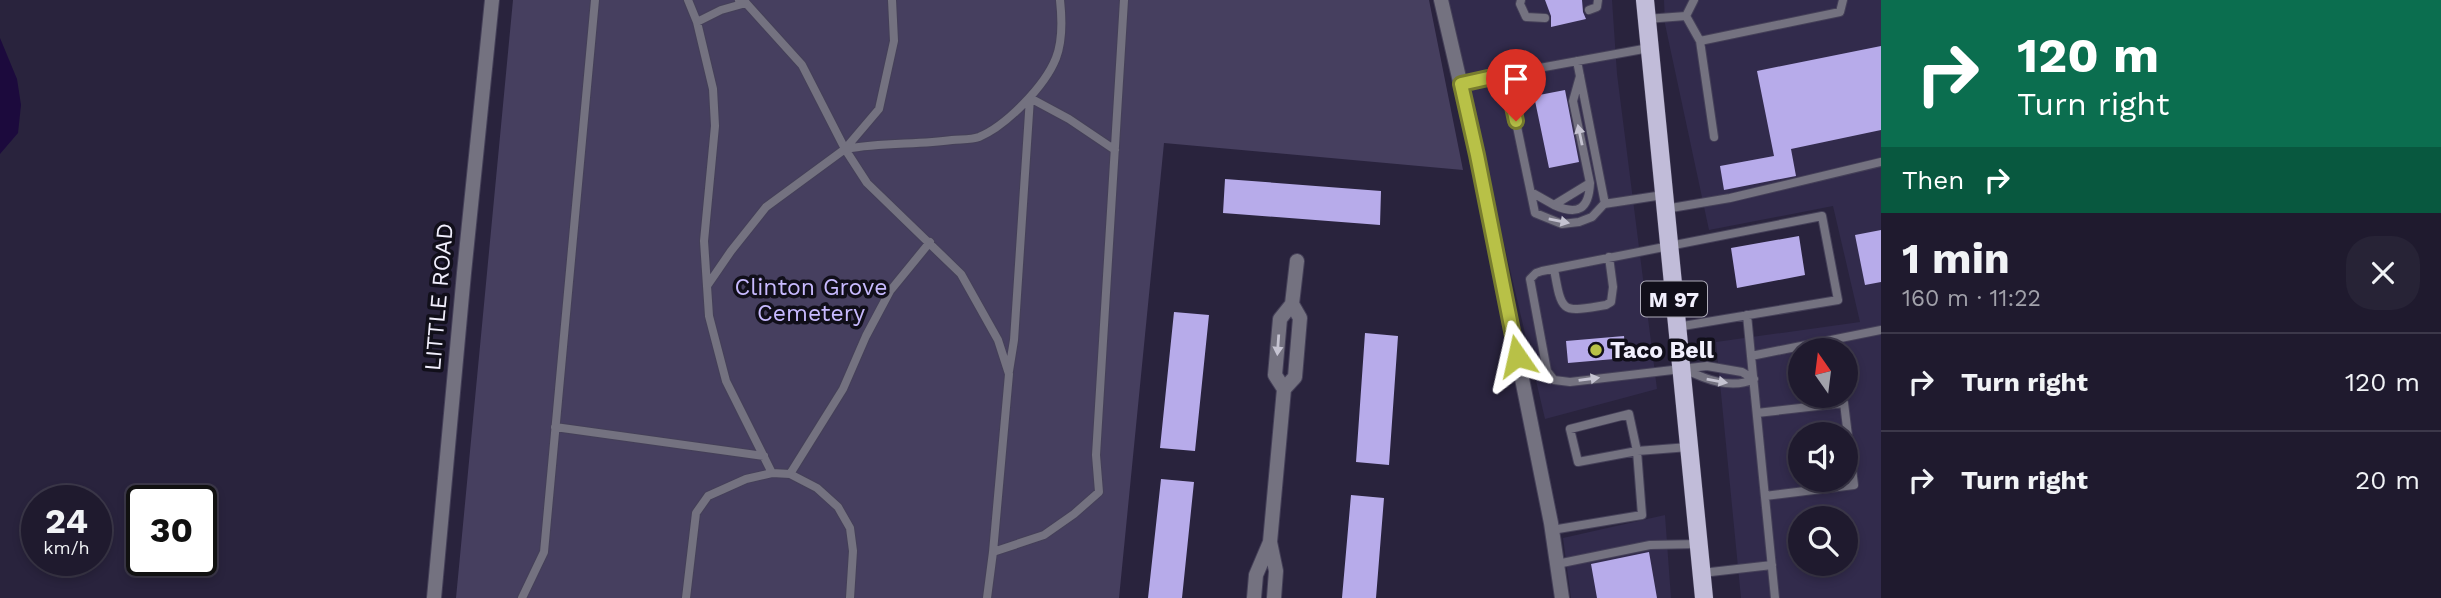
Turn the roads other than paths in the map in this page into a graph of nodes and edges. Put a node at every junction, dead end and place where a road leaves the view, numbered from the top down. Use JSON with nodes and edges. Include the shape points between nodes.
{"nodes":[{"id":1,"x":492,"y":0,"type":"edge"},
{"id":2,"x":595,"y":0,"type":"edge"},
{"id":3,"x":688,"y":0,"type":"edge"},
{"id":4,"x":892,"y":0,"type":"edge"},
{"id":5,"x":1060,"y":0,"type":"edge"},
{"id":6,"x":1124,"y":0,"type":"edge"},
{"id":7,"x":1441,"y":0,"type":"edge"},
{"id":8,"x":1521,"y":0,"type":"edge"},
{"id":9,"x":1598,"y":0,"type":"edge"},
{"id":10,"x":1645,"y":0,"type":"edge"},
{"id":11,"x":1694,"y":0,"type":"edge"},
{"id":12,"x":1843,"y":0,"type":"edge"},
{"id":13,"x":746,"y":1,"type":"edge"},
{"id":14,"x":1589,"y":10,"type":"dead end"},
{"id":15,"x":1686,"y":16,"type":"junction"},
{"id":16,"x":1545,"y":18,"type":"dead end"},
{"id":17,"x":1646,"y":19,"type":"junction"},
{"id":18,"x":697,"y":22,"type":"junction"},
{"id":19,"x":1700,"y":41,"type":"junction"},
{"id":20,"x":1649,"y":48,"type":"junction"},
{"id":21,"x":1577,"y":61,"type":"junction"},
{"id":22,"x":1506,"y":74,"type":"junction"},
{"id":23,"x":1580,"y":76,"type":"junction"},
{"id":24,"x":1461,"y":84,"type":"junction"},
{"id":25,"x":1030,"y":98,"type":"junction"},
{"id":26,"x":1714,"y":137,"type":"dead end"},
{"id":27,"x":845,"y":149,"type":"junction"},
{"id":28,"x":1115,"y":150,"type":"junction"},
{"id":29,"x":1881,"y":162,"type":"edge"},
{"id":30,"x":1590,"y":183,"type":"junction"},
{"id":31,"x":1531,"y":192,"type":"junction"},
{"id":32,"x":1664,"y":202,"type":"junction"},
{"id":33,"x":1605,"y":204,"type":"junction"},
{"id":34,"x":1554,"y":205,"type":"junction"},
{"id":35,"x":930,"y":243,"type":"junction"},
{"id":36,"x":1669,"y":245,"type":"junction"},
{"id":37,"x":1609,"y":257,"type":"junction"},
{"id":38,"x":1297,"y":261,"type":"dead end"},
{"id":39,"x":1554,"y":269,"type":"junction"},
{"id":40,"x":707,"y":286,"type":"junction"},
{"id":41,"x":1747,"y":315,"type":"junction"},
{"id":42,"x":1677,"y":327,"type":"junction"},
{"id":43,"x":1881,"y":330,"type":"edge"},
{"id":44,"x":1751,"y":356,"type":"junction"},
{"id":45,"x":1681,"y":367,"type":"junction"},
{"id":46,"x":1009,"y":374,"type":"junction"},
{"id":47,"x":1754,"y":379,"type":"junction"},
{"id":48,"x":1757,"y":413,"type":"junction"},
{"id":49,"x":555,"y":427,"type":"junction"},
{"id":50,"x":1689,"y":447,"type":"junction"},
{"id":51,"x":1637,"y":451,"type":"junction"},
{"id":52,"x":764,"y":456,"type":"junction"},
{"id":53,"x":772,"y":473,"type":"junction"},
{"id":54,"x":790,"y":474,"type":"junction"},
{"id":55,"x":1765,"y":496,"type":"junction"},
{"id":56,"x":1552,"y":530,"type":"junction"},
{"id":57,"x":1270,"y":542,"type":"junction"},
{"id":58,"x":1699,"y":544,"type":"junction"},
{"id":59,"x":992,"y":552,"type":"junction"},
{"id":60,"x":1557,"y":564,"type":"junction"},
{"id":61,"x":1772,"y":565,"type":"junction"},
{"id":62,"x":1702,"y":573,"type":"junction"},
{"id":63,"x":434,"y":598,"type":"edge"},
{"id":64,"x":522,"y":598,"type":"edge"},
{"id":65,"x":686,"y":598,"type":"edge"},
{"id":66,"x":850,"y":598,"type":"edge"},
{"id":67,"x":987,"y":598,"type":"edge"},
{"id":68,"x":1254,"y":598,"type":"edge"},
{"id":69,"x":1274,"y":598,"type":"edge"},
{"id":70,"x":1562,"y":598,"type":"edge"},
{"id":71,"x":1704,"y":598,"type":"edge"},
{"id":72,"x":1775,"y":598,"type":"edge"}],
"edges":[{"from":1,"to":63,"type":"street","name":"LITTLE ROAD"},
{"from":2,"to":49,"type":"lane"},
{"from":3,"to":18,"type":"lane"},
{"from":4,"to":27,"type":"lane","via":[[894,40],[879,109]]},
{"from":5,"to":25,"type":"lane","via":[[1063,21],[1056,58]]},
{"from":6,"to":28,"type":"lane"},
{"from":7,"to":24,"type":"street"},
{"from":8,"to":16,"type":"lane","via":[[1526,17]]},
{"from":9,"to":14,"type":"lane"},
{"from":10,"to":17,"type":"main road","number":"M 97"},
{"from":11,"to":15,"type":"lane"},
{"from":12,"to":19,"type":"lane","via":[[1840,12]]},
{"from":13,"to":18,"type":"lane"},
{"from":13,"to":27,"type":"lane","via":[[802,65]]},
{"from":15,"to":17,"type":"lane"},
{"from":15,"to":19,"type":"lane"},
{"from":17,"to":20,"type":"main road","number":"M 97"},
{"from":18,"to":40,"type":"lane","via":[[713,89],[715,126],[704,241]]},
{"from":19,"to":26,"type":"lane"},
{"from":20,"to":21,"type":"lane"},
{"from":20,"to":32,"type":"main road","number":"M 97"},
{"from":21,"to":22,"type":"lane"},
{"from":21,"to":23,"type":"lane"},
{"from":22,"to":24,"type":"lane"},
{"from":22,"to":31,"type":"lane"},
{"from":30,"to":23,"type":"lane","one_way":true,"via":[[1573,101]]},
{"from":23,"to":33,"type":"lane"},
{"from":24,"to":56,"type":"street"},
{"from":25,"to":27,"type":"lane","via":[[1016,113],[978,137]]},
{"from":25,"to":28,"type":"lane"},
{"from":25,"to":46,"type":"lane"},
{"from":27,"to":35,"type":"lane","via":[[867,183]]},
{"from":27,"to":40,"type":"lane","via":[[766,208]]},
{"from":28,"to":59,"type":"lane","via":[[1096,455],[1099,492],[1044,535]]},
{"from":29,"to":32,"type":"lane","via":[[1730,198]]},
{"from":30,"to":34,"type":"lane"},
{"from":30,"to":34,"type":"lane","via":[[1590,200],[1584,207],[1566,210]]},
{"from":31,"to":33,"type":"lane","one_way":true,"via":[[1535,213],[1562,224],[1592,217]]},
{"from":31,"to":34,"type":"lane"},
{"from":32,"to":33,"type":"lane"},
{"from":32,"to":36,"type":"main road","number":"M 97"},
{"from":35,"to":46,"type":"lane","via":[[961,274],[998,340]]},
{"from":35,"to":54,"type":"lane","via":[[890,291],[843,390]]},
{"from":36,"to":37,"type":"lane"},
{"from":36,"to":41,"type":"lane","via":[[1822,216],[1838,300]]},
{"from":36,"to":42,"type":"main road","number":"M 97"},
{"from":37,"to":39,"type":"lane"},
{"from":37,"to":39,"type":"lane","via":[[1613,287],[1611,302],[1606,305],[1566,308],[1559,298]]},
{"from":38,"to":57,"type":"street","via":[[1292,304],[1300,318],[1295,377],[1284,389]]},
{"from":39,"to":45,"type":"lane","one_way":true,"via":[[1530,279],[1547,371],[1554,380],[1570,382]]},
{"from":40,"to":52,"type":"lane","via":[[709,316],[726,381]]},
{"from":41,"to":42,"type":"lane"},
{"from":41,"to":44,"type":"lane"},
{"from":42,"to":45,"type":"main road","number":"M 97"},
{"from":43,"to":44,"type":"lane"},
{"from":44,"to":47,"type":"lane"},
{"from":45,"to":47,"type":"lane","via":[[1707,366],[1742,372]]},
{"from":45,"to":47,"type":"lane","one_way":true,"via":[[1708,380],[1742,385]]},
{"from":45,"to":50,"type":"main road","number":"M 97"},
{"from":46,"to":59,"type":"lane"},
{"from":47,"to":48,"type":"lane"},
{"from":48,"to":55,"type":"lane"},
{"from":48,"to":55,"type":"lane","via":[[1844,403],[1854,485]]},
{"from":49,"to":52,"type":"lane"},
{"from":49,"to":64,"type":"lane","via":[[544,552]]},
{"from":50,"to":51,"type":"lane"},
{"from":50,"to":58,"type":"main road","number":"M 97"},
{"from":51,"to":51,"type":"lane","via":[[1629,414],[1570,429],[1578,462]]},
{"from":51,"to":56,"type":"lane","via":[[1642,515]]},
{"from":52,"to":53,"type":"lane"},
{"from":53,"to":54,"type":"lane"},
{"from":53,"to":65,"type":"lane","via":[[708,496],[696,513]]},
{"from":54,"to":66,"type":"lane","via":[[831,500],[850,528]]},
{"from":55,"to":61,"type":"lane"},
{"from":56,"to":60,"type":"street"},
{"from":57,"to":68,"type":"street","via":[[1256,575]]},
{"from":57,"to":69,"type":"street","via":[[1276,571]]},
{"from":58,"to":60,"type":"lane","via":[[1650,545]]},
{"from":58,"to":62,"type":"main road","number":"M 97"},
{"from":59,"to":67,"type":"lane"},
{"from":60,"to":70,"type":"street"},
{"from":61,"to":62,"type":"lane"},
{"from":61,"to":72,"type":"lane"},
{"from":62,"to":71,"type":"main road","number":"M 97"}]}
